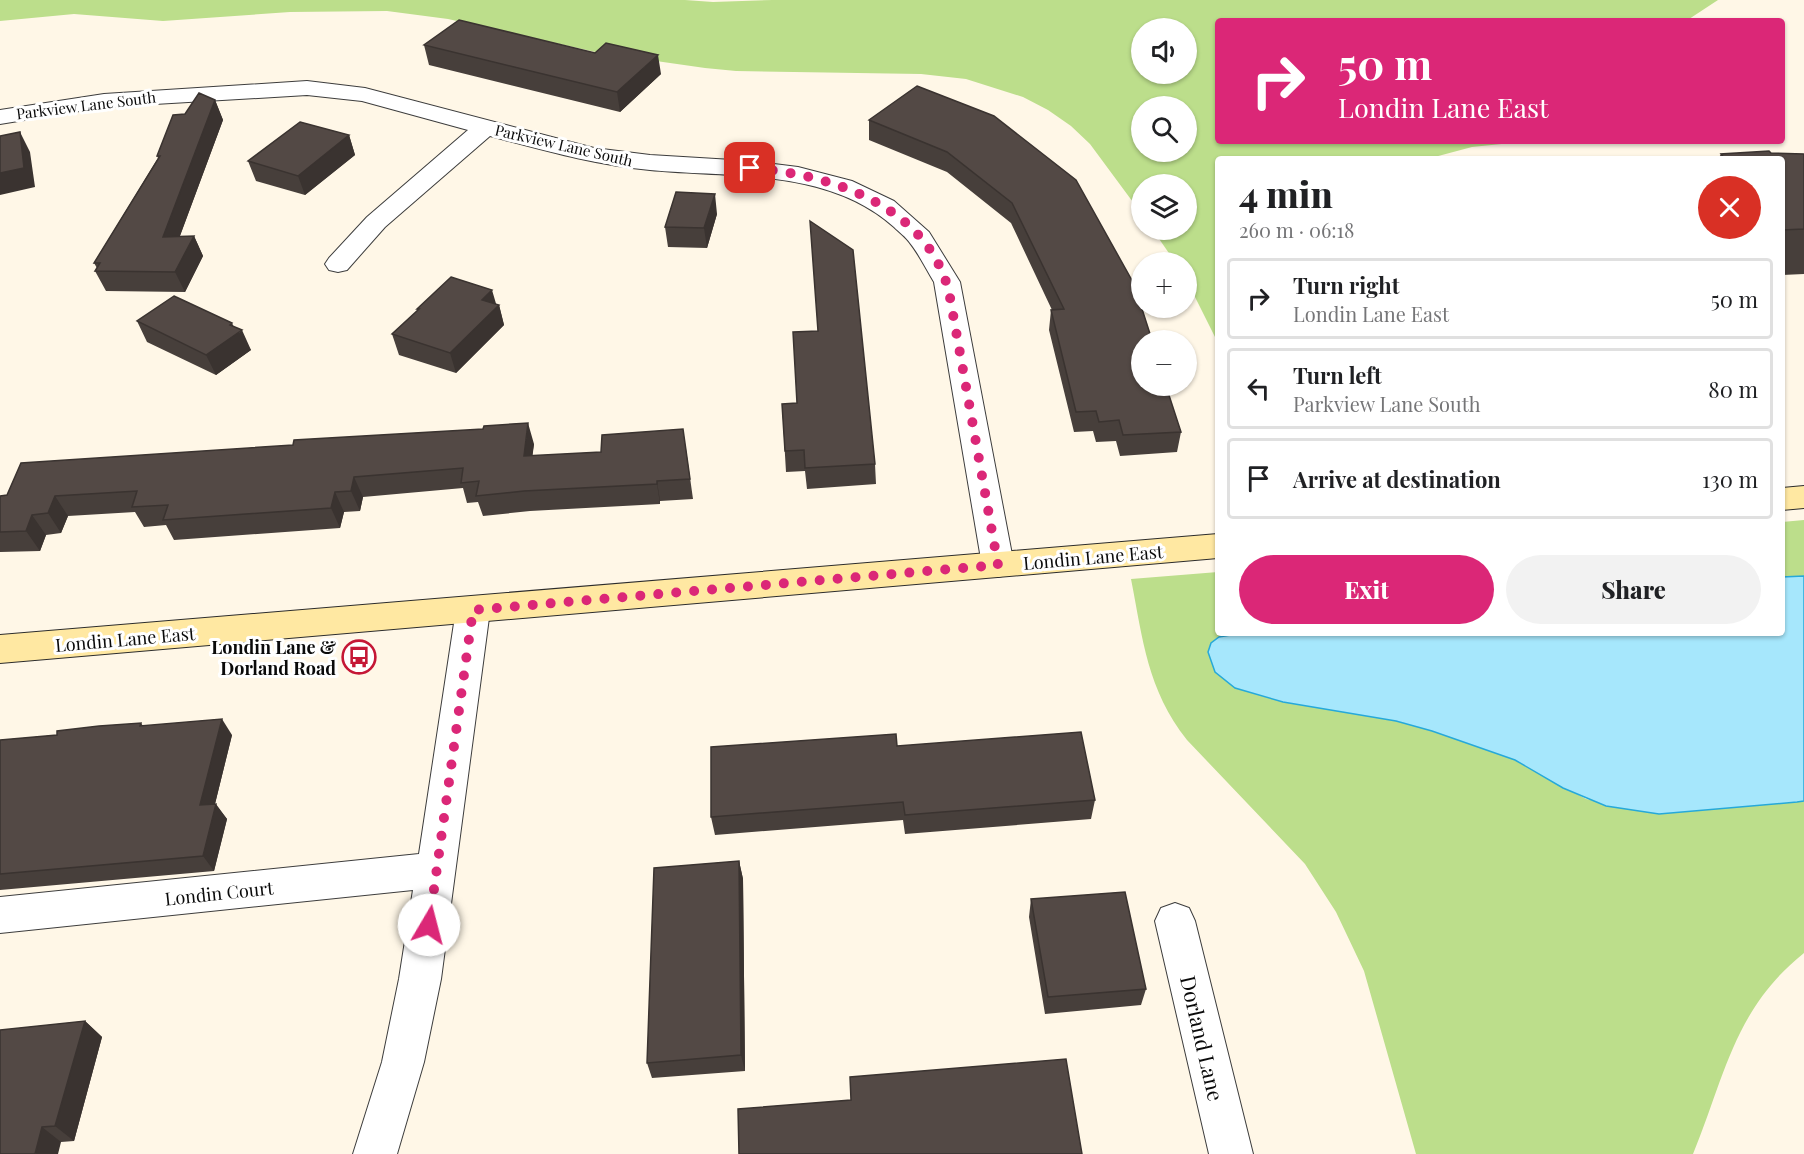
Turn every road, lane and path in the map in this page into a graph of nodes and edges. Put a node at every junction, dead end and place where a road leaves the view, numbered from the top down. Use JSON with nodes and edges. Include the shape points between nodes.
{"nodes":[{"id":1,"x":0,"y":117,"type":"edge"},
{"id":2,"x":484,"y":128,"type":"junction"},
{"id":3,"x":338,"y":264,"type":"dead end"},
{"id":4,"x":1804,"y":497,"type":"edge"},
{"id":5,"x":1785,"y":498,"type":"edge"},
{"id":6,"x":1215,"y":546,"type":"edge"},
{"id":7,"x":998,"y":565,"type":"junction"},
{"id":8,"x":473,"y":610,"type":"junction"},
{"id":9,"x":0,"y":649,"type":"edge"},
{"id":10,"x":437,"y":870,"type":"junction"},
{"id":11,"x":0,"y":915,"type":"edge"},
{"id":12,"x":1175,"y":921,"type":"dead end"},
{"id":13,"x":375,"y":1154,"type":"edge"},
{"id":14,"x":1231,"y":1154,"type":"edge"}],
"edges":[{"from":1,"to":2,"type":"street","name":"Parkview Lane South","via":[[119,98],[299,87],[356,93]]},
{"from":2,"to":3,"type":"street","via":[[376,222]]},
{"from":2,"to":7,"type":"street","name":"Parkview Lane South","via":[[630,161],[792,172],[848,189],[903,220],[929,247],[947,282]]},
{"from":4,"to":5,"type":"street"},
{"from":6,"to":7,"type":"street","name":"Londin Lane East"},
{"from":7,"to":8,"type":"street","name":"Londin Lane East"},
{"from":8,"to":9,"type":"street","name":"Londin Lane East"},
{"from":8,"to":10,"type":"street"},
{"from":10,"to":11,"type":"street","name":"Londin Court"},
{"from":10,"to":13,"type":"street","via":[[413,1019]]},
{"from":12,"to":14,"type":"street","name":"Dorland Lane"}]}
